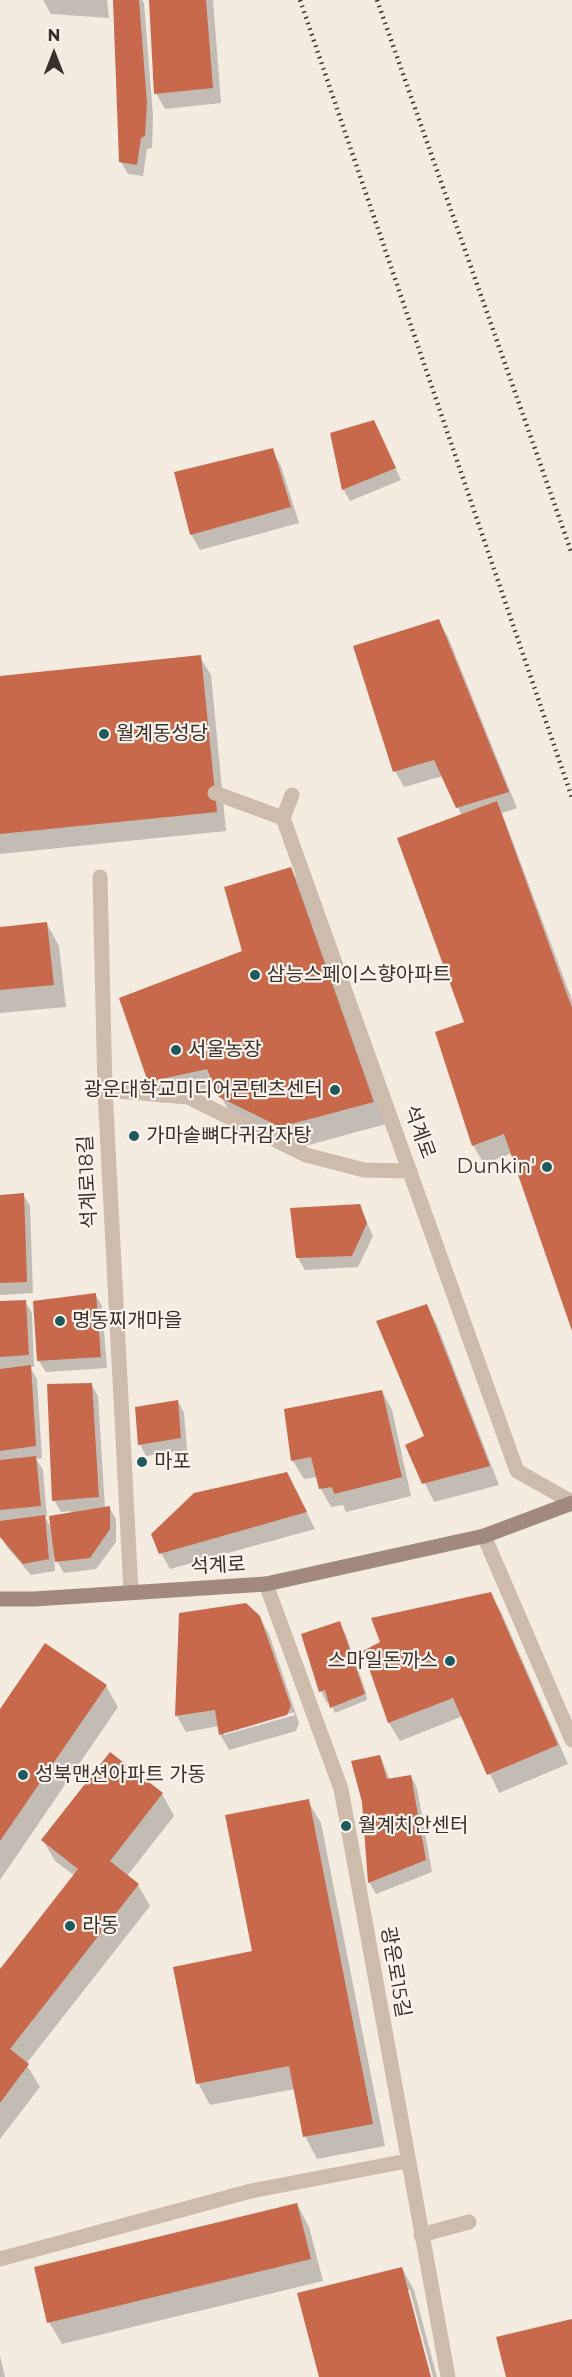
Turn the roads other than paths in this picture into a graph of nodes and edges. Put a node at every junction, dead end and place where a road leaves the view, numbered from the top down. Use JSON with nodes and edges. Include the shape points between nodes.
{"nodes":[{"id":1,"x":215,"y":793,"type":"dead end"},
{"id":2,"x":292,"y":795,"type":"dead end"},
{"id":3,"x":283,"y":818,"type":"junction"},
{"id":4,"x":100,"y":877,"type":"dead end"},
{"id":5,"x":105,"y":1090,"type":"junction"},
{"id":6,"x":410,"y":1171,"type":"junction"},
{"id":7,"x":572,"y":1502,"type":"edge"},
{"id":8,"x":484,"y":1536,"type":"junction"},
{"id":9,"x":266,"y":1584,"type":"junction"},
{"id":10,"x":131,"y":1592,"type":"junction"},
{"id":11,"x":0,"y":1599,"type":"edge"},
{"id":12,"x":572,"y":1740,"type":"edge"},
{"id":13,"x":407,"y":2161,"type":"junction"},
{"id":14,"x":469,"y":2222,"type":"dead end"},
{"id":15,"x":421,"y":2235,"type":"junction"},
{"id":16,"x":0,"y":2259,"type":"edge"},
{"id":17,"x":448,"y":2377,"type":"edge"}],
"edges":[{"from":1,"to":3,"type":"street"},
{"from":2,"to":3,"type":"street"},
{"from":3,"to":6,"type":"street","name":"석계로"},
{"from":4,"to":5,"type":"street","name":"석계로18길"},
{"from":5,"to":6,"type":"street","via":[[188,1097],[306,1155],[363,1170]]},
{"from":5,"to":10,"type":"street","name":"석계로18길"},
{"from":6,"to":7,"type":"street","name":"석계로","via":[[517,1471]]},
{"from":7,"to":8,"type":"street","name":"석계로"},
{"from":8,"to":9,"type":"street","name":"석계로"},
{"from":8,"to":12,"type":"street"},
{"from":9,"to":10,"type":"street","name":"석계로"},
{"from":9,"to":13,"type":"street","name":"광운로15길","via":[[341,1789]]},
{"from":10,"to":11,"type":"street","name":"석계로"},
{"from":13,"to":15,"type":"street","name":"광운로15길"},
{"from":13,"to":16,"type":"street","via":[[251,2192]]},
{"from":14,"to":15,"type":"street"},
{"from":15,"to":17,"type":"street","name":"광운로15길"}]}
